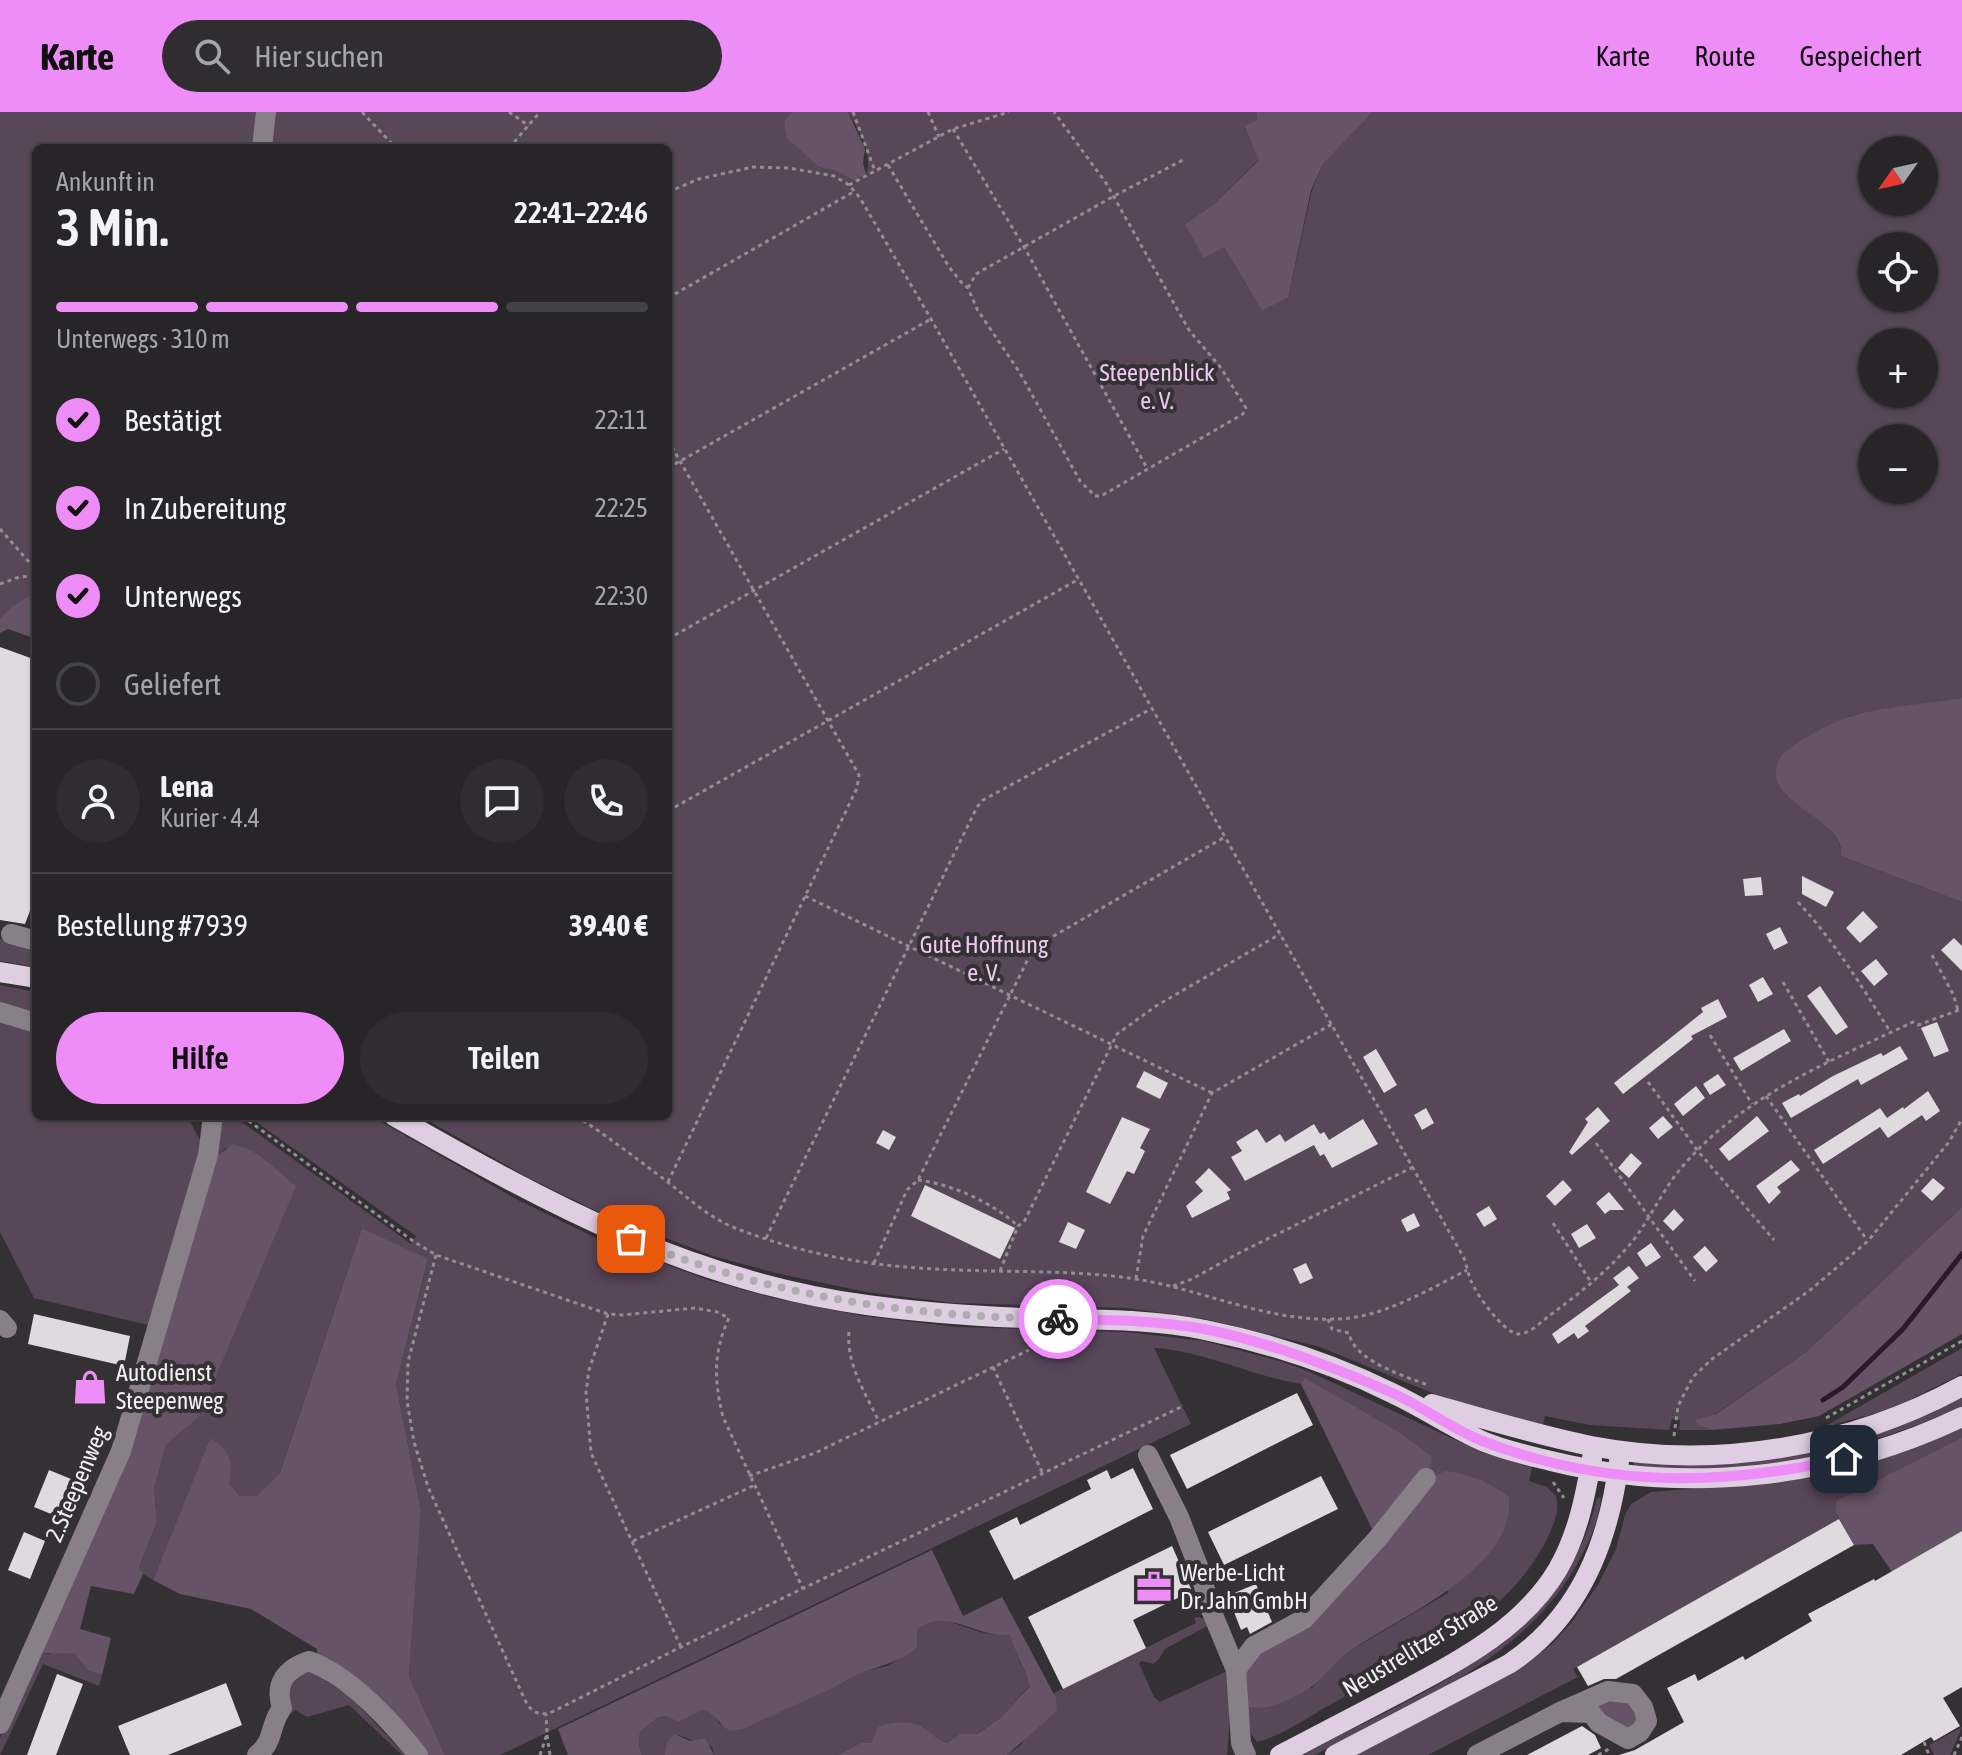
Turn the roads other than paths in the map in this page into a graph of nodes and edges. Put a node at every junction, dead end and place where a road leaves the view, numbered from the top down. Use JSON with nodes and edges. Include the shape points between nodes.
{"nodes":[{"id":1,"x":266,"y":112,"type":"edge"},
{"id":2,"x":262,"y":144,"type":"edge"},
{"id":3,"x":11,"y":934,"type":"dead end"},
{"id":4,"x":32,"y":940,"type":"edge"},
{"id":5,"x":0,"y":972,"type":"edge"},
{"id":6,"x":32,"y":977,"type":"edge"},
{"id":7,"x":0,"y":1012,"type":"edge"},
{"id":8,"x":32,"y":1022,"type":"edge"},
{"id":9,"x":212,"y":1120,"type":"edge"},
{"id":10,"x":401,"y":1120,"type":"edge"},
{"id":11,"x":1962,"y":1386,"type":"edge"},
{"id":12,"x":1392,"y":1392,"type":"junction"},
{"id":13,"x":1962,"y":1417,"type":"edge"},
{"id":14,"x":1593,"y":1446,"type":"junction"},
{"id":15,"x":1621,"y":1449,"type":"junction"},
{"id":16,"x":1148,"y":1455,"type":"dead end"},
{"id":17,"x":1590,"y":1471,"type":"junction"},
{"id":18,"x":1618,"y":1474,"type":"junction"},
{"id":19,"x":1426,"y":1478,"type":"dead end"},
{"id":20,"x":1236,"y":1670,"type":"junction"},
{"id":21,"x":1560,"y":1712,"type":"dead end"},
{"id":22,"x":0,"y":1724,"type":"edge"},
{"id":23,"x":257,"y":1755,"type":"edge"},
{"id":24,"x":418,"y":1755,"type":"edge"},
{"id":25,"x":1246,"y":1755,"type":"edge"},
{"id":26,"x":1280,"y":1755,"type":"edge"},
{"id":27,"x":1335,"y":1755,"type":"edge"},
{"id":28,"x":1477,"y":1755,"type":"edge"}],
"edges":[{"from":1,"to":2,"type":"street"},
{"from":3,"to":4,"type":"street"},
{"from":5,"to":6,"type":"main road"},
{"from":7,"to":8,"type":"street"},
{"from":9,"to":22,"type":"street","name":"2.Steepenweg","via":[[208,1155],[121,1451]]},
{"from":10,"to":12,"type":"main road","via":[[576,1215],[709,1269],[864,1305],[1203,1329],[1314,1360]]},
{"from":11,"to":15,"type":"main road","via":[[1892,1419],[1784,1447],[1732,1454]]},
{"from":12,"to":14,"type":"main road"},
{"from":12,"to":17,"type":"main road","via":[[1482,1441]]},
{"from":13,"to":18,"type":"main road","via":[[1899,1443],[1787,1472],[1684,1480]]},
{"from":14,"to":15,"type":"main road"},
{"from":14,"to":17,"type":"main road","name":"Neustrelitzer Straße"},
{"from":15,"to":18,"type":"main road"},
{"from":16,"to":20,"type":"street","via":[[1184,1529]]},
{"from":17,"to":18,"type":"main road"},
{"from":17,"to":26,"type":"main road","name":"Neustrelitzer Straße","via":[[1565,1556],[1544,1590],[1515,1621],[1433,1675]]},
{"from":18,"to":27,"type":"main road","via":[[1603,1542],[1587,1576],[1531,1650]]},
{"from":19,"to":20,"type":"street","via":[[1304,1619],[1254,1646]]},
{"from":20,"to":25,"type":"street"},
{"from":21,"to":28,"type":"street"},
{"from":23,"to":24,"type":"street","via":[[282,1708],[283,1677],[309,1661],[359,1693]]}]}
